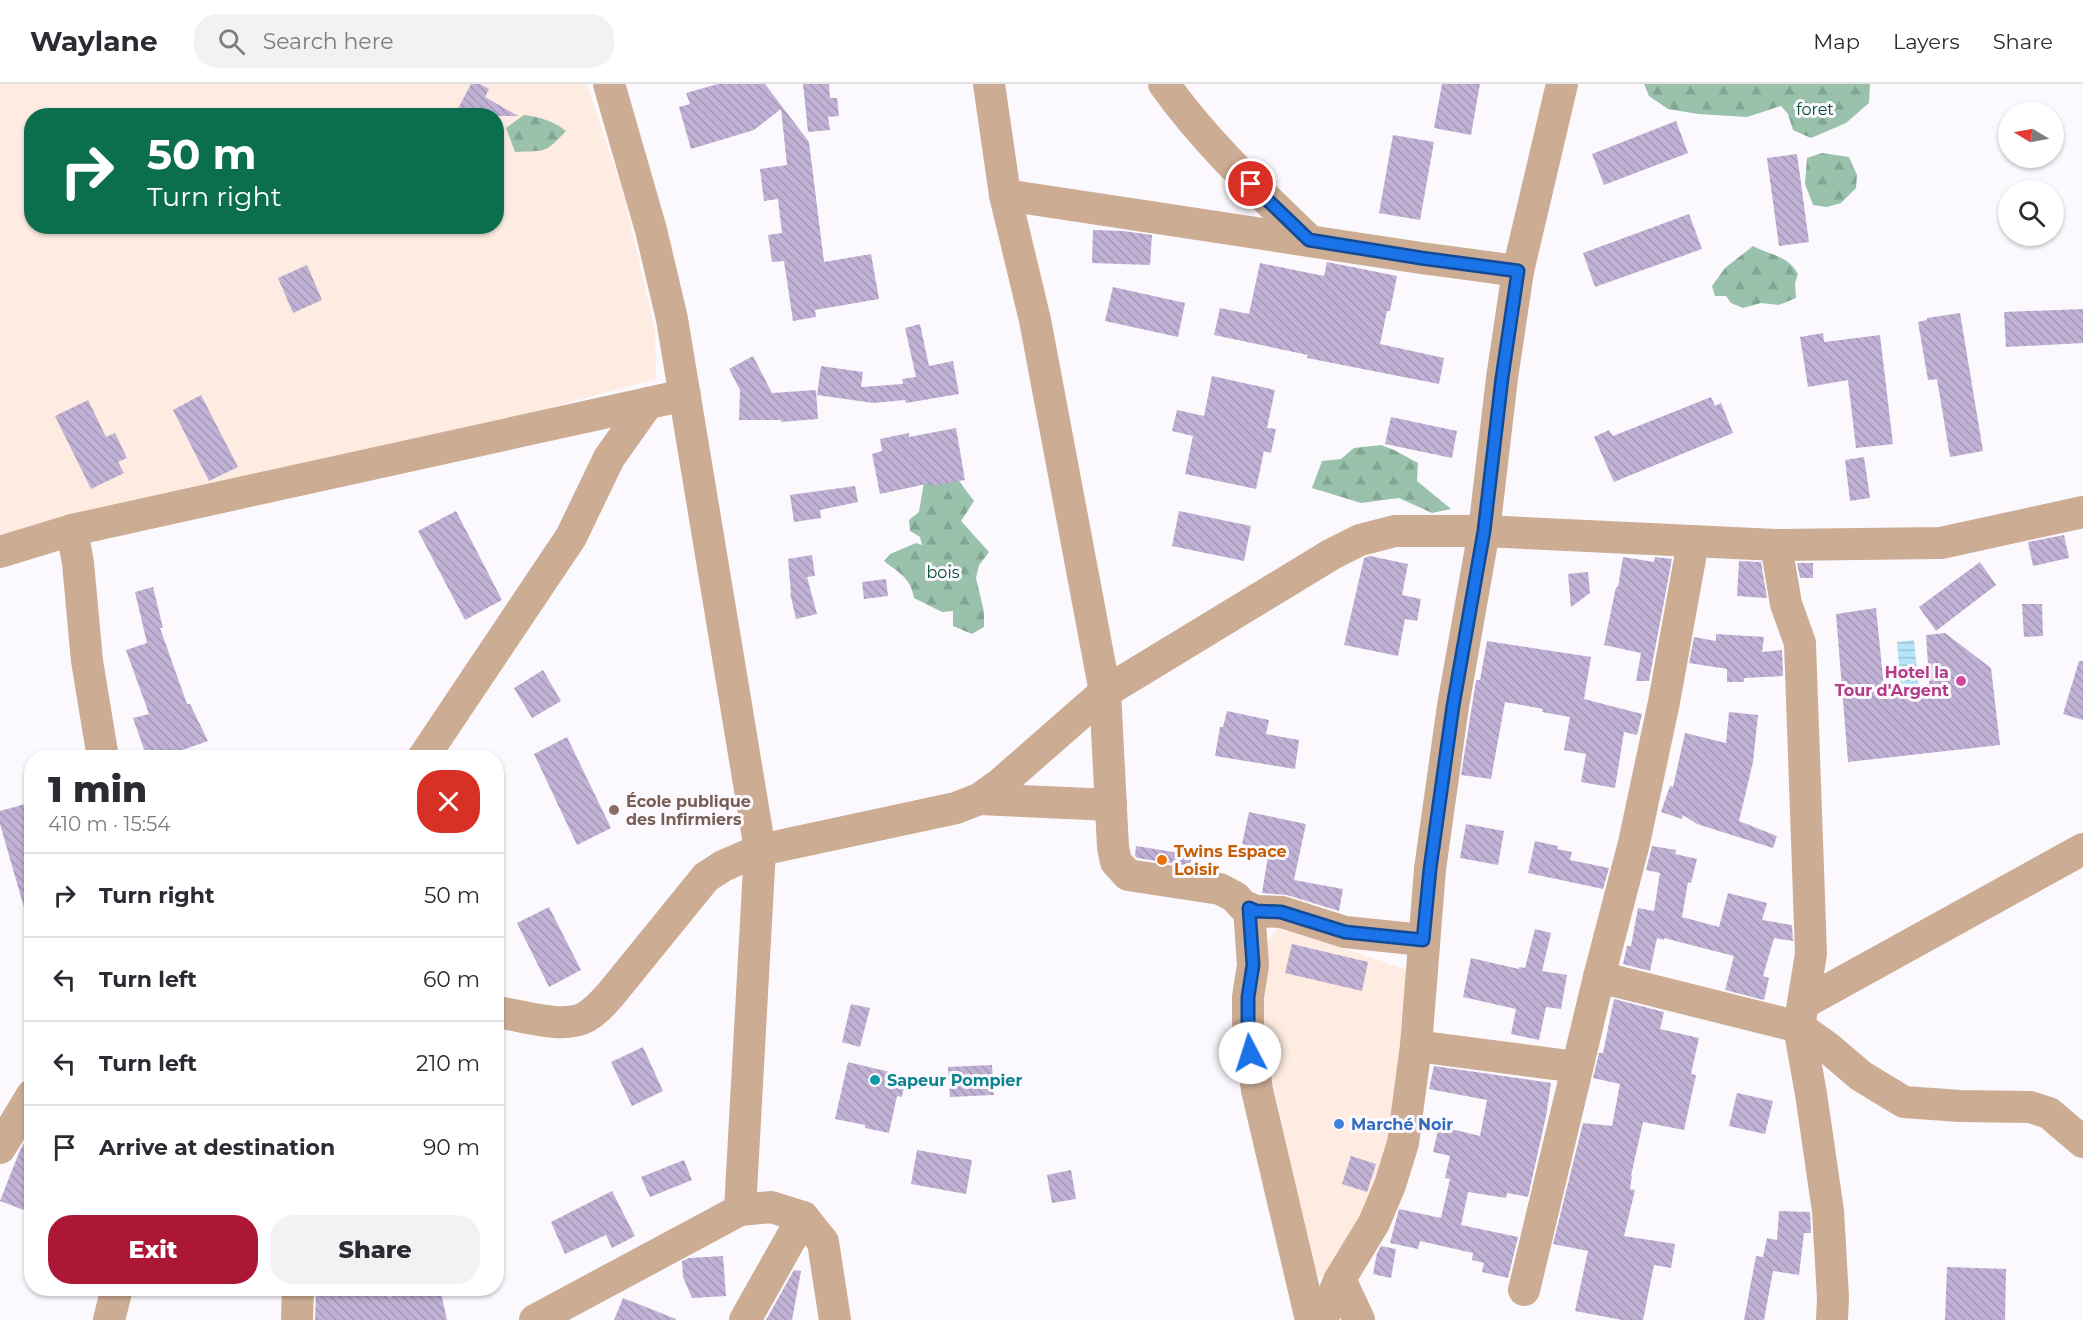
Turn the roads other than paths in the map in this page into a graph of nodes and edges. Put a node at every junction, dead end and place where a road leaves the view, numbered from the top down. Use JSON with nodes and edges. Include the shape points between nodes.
{"nodes":[{"id":1,"x":609,"y":84,"type":"edge"},
{"id":2,"x":989,"y":84,"type":"edge"},
{"id":3,"x":1164,"y":84,"type":"edge"},
{"id":4,"x":1562,"y":84,"type":"edge"},
{"id":5,"x":1005,"y":195,"type":"junction"},
{"id":6,"x":1309,"y":240,"type":"junction"},
{"id":7,"x":1518,"y":271,"type":"junction"},
{"id":8,"x":685,"y":395,"type":"junction"},
{"id":9,"x":648,"y":403,"type":"junction"},
{"id":10,"x":2083,"y":512,"type":"edge"},
{"id":11,"x":72,"y":530,"type":"junction"},
{"id":12,"x":1484,"y":531,"type":"junction"},
{"id":13,"x":1693,"y":542,"type":"junction"},
{"id":14,"x":1776,"y":545,"type":"junction"},
{"id":15,"x":1,"y":546,"type":"edge"},
{"id":16,"x":1105,"y":692,"type":"junction"},
{"id":17,"x":103,"y":750,"type":"edge"},
{"id":18,"x":428,"y":750,"type":"edge"},
{"id":19,"x":980,"y":799,"type":"junction"},
{"id":20,"x":1111,"y":805,"type":"junction"},
{"id":21,"x":2083,"y":849,"type":"edge"},
{"id":22,"x":760,"y":850,"type":"junction"},
{"id":23,"x":1249,"y":908,"type":"junction"},
{"id":24,"x":1423,"y":940,"type":"junction"},
{"id":25,"x":1599,"y":977,"type":"junction"},
{"id":26,"x":504,"y":1014,"type":"edge"},
{"id":27,"x":1801,"y":1015,"type":"junction"},
{"id":28,"x":1416,"y":1046,"type":"junction"},
{"id":29,"x":1578,"y":1067,"type":"junction"},
{"id":30,"x":24,"y":1108,"type":"edge"},
{"id":31,"x":2083,"y":1142,"type":"edge"},
{"id":32,"x":0,"y":1148,"type":"edge"},
{"id":33,"x":740,"y":1210,"type":"junction"},
{"id":34,"x":803,"y":1217,"type":"junction"},
{"id":35,"x":1340,"y":1279,"type":"junction"},
{"id":36,"x":1524,"y":1290,"type":"dead end"},
{"id":37,"x":115,"y":1296,"type":"edge"},
{"id":38,"x":298,"y":1296,"type":"edge"},
{"id":39,"x":556,"y":1316,"type":"edge"},
{"id":40,"x":109,"y":1320,"type":"edge"},
{"id":41,"x":297,"y":1320,"type":"edge"},
{"id":42,"x":745,"y":1320,"type":"edge"},
{"id":43,"x":835,"y":1320,"type":"edge"},
{"id":44,"x":1311,"y":1320,"type":"edge"},
{"id":45,"x":1322,"y":1320,"type":"edge"},
{"id":46,"x":1359,"y":1320,"type":"edge"},
{"id":47,"x":1832,"y":1320,"type":"edge"}],
"edges":[{"from":1,"to":8,"type":"street","via":[[651,230]]},
{"from":2,"to":5,"type":"street"},
{"from":3,"to":6,"type":"street","via":[[1222,156]]},
{"from":4,"to":7,"type":"street"},
{"from":5,"to":6,"type":"street"},
{"from":5,"to":16,"type":"street","via":[[1035,320]]},
{"from":6,"to":7,"type":"street"},
{"from":7,"to":12,"type":"street"},
{"from":8,"to":9,"type":"street"},
{"from":8,"to":22,"type":"street"},
{"from":9,"to":11,"type":"street"},
{"from":9,"to":18,"type":"street","via":[[609,458],[571,537]]},
{"from":10,"to":14,"type":"street","via":[[1941,543]]},
{"from":11,"to":15,"type":"street"},
{"from":11,"to":17,"type":"street","via":[[87,661]]},
{"from":12,"to":13,"type":"street"},
{"from":12,"to":16,"type":"street","via":[[1395,531],[1360,540]]},
{"from":12,"to":24,"type":"street","via":[[1453,706]]},
{"from":13,"to":14,"type":"street"},
{"from":13,"to":25,"type":"street","via":[[1639,819]]},
{"from":14,"to":27,"type":"street","via":[[1786,604],[1800,642],[1811,954]]},
{"from":16,"to":19,"type":"street"},
{"from":16,"to":20,"type":"street"},
{"from":19,"to":20,"type":"street"},
{"from":19,"to":22,"type":"street","via":[[956,808]]},
{"from":20,"to":23,"type":"street","via":[[1116,862],[1128,875],[1220,889]]},
{"from":21,"to":27,"type":"street"},
{"from":22,"to":26,"type":"street","via":[[706,877],[611,994],[584,1018],[536,1020]]},
{"from":22,"to":33,"type":"street"},
{"from":23,"to":24,"type":"street","via":[[1281,912],[1345,932]]},
{"from":23,"to":44,"type":"street","via":[[1253,965],[1248,997],[1250,1053]]},
{"from":24,"to":28,"type":"street"},
{"from":25,"to":27,"type":"street"},
{"from":25,"to":29,"type":"street"},
{"from":27,"to":31,"type":"street","via":[[1827,1047],[1861,1076],[1904,1102],[2030,1107],[2049,1113]]},
{"from":27,"to":47,"type":"street","via":[[1828,1211]]},
{"from":28,"to":29,"type":"street"},
{"from":28,"to":35,"type":"street","via":[[1403,1143],[1390,1185],[1374,1223]]},
{"from":29,"to":36,"type":"street"},
{"from":30,"to":32,"type":"street"},
{"from":33,"to":34,"type":"street","via":[[771,1207]]},
{"from":33,"to":39,"type":"street"},
{"from":34,"to":42,"type":"street"},
{"from":34,"to":43,"type":"street","via":[[823,1242]]},
{"from":35,"to":45,"type":"street"},
{"from":35,"to":46,"type":"street"},
{"from":37,"to":40,"type":"street"},
{"from":38,"to":41,"type":"street"}]}
